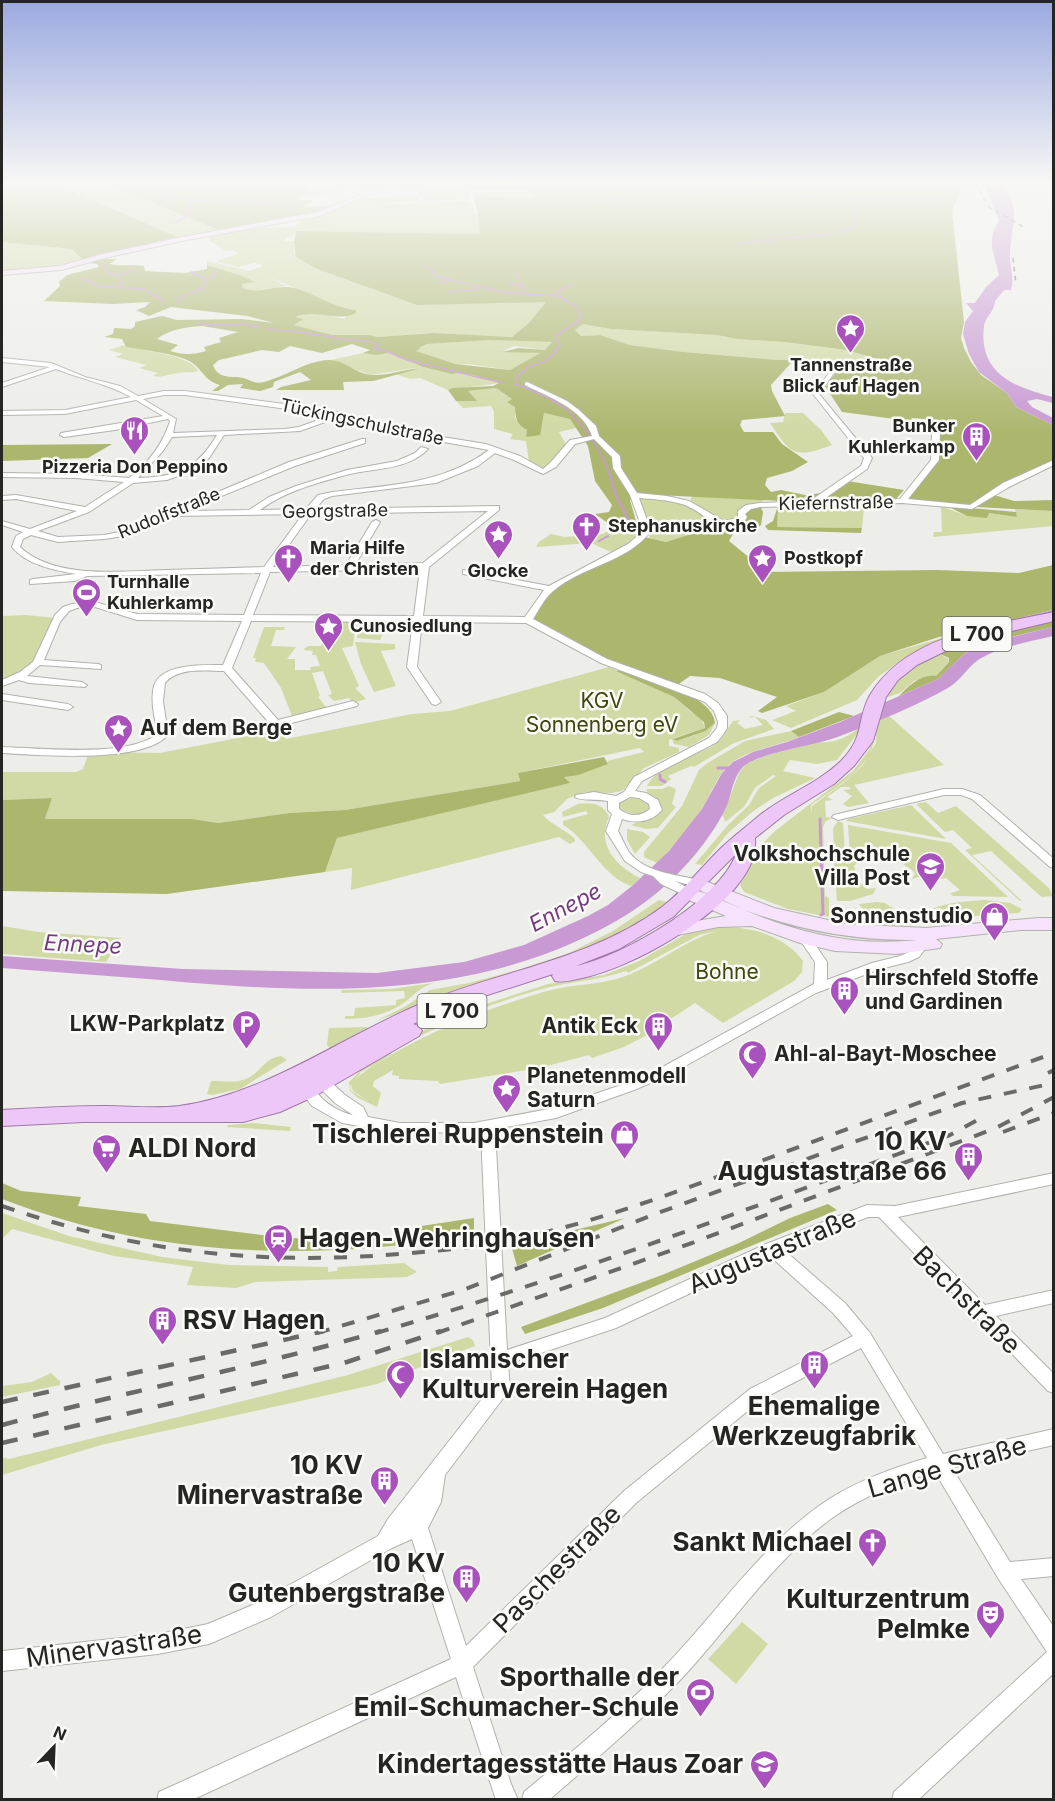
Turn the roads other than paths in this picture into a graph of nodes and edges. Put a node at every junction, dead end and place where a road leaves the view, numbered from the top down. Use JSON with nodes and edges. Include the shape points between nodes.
{"nodes":[{"id":1,"x":69,"y":266,"type":"edge"},
{"id":2,"x":2,"y":273,"type":"edge"},
{"id":3,"x":2,"y":360,"type":"edge"},
{"id":4,"x":57,"y":366,"type":"junction"},
{"id":5,"x":836,"y":366,"type":"dead end"},
{"id":6,"x":527,"y":384,"type":"dead end"},
{"id":7,"x":2,"y":385,"type":"edge"},
{"id":8,"x":140,"y":399,"type":"junction"},
{"id":9,"x":2,"y":413,"type":"edge"},
{"id":10,"x":338,"y":415,"type":"junction"},
{"id":11,"x":170,"y":417,"type":"junction"},
{"id":12,"x":939,"y":427,"type":"dead end"},
{"id":13,"x":63,"y":435,"type":"dead end"},
{"id":14,"x":168,"y":435,"type":"junction"},
{"id":15,"x":222,"y":435,"type":"junction"},
{"id":16,"x":594,"y":437,"type":"junction"},
{"id":17,"x":362,"y":441,"type":"dead end"},
{"id":18,"x":424,"y":449,"type":"dead end"},
{"id":19,"x":494,"y":450,"type":"junction"},
{"id":20,"x":1053,"y":462,"type":"edge"},
{"id":21,"x":46,"y":467,"type":"dead end"},
{"id":22,"x":64,"y":468,"type":"dead end"},
{"id":23,"x":84,"y":468,"type":"dead end"},
{"id":24,"x":103,"y":470,"type":"dead end"},
{"id":25,"x":37,"y":474,"type":"junction"},
{"id":26,"x":2,"y":475,"type":"edge"},
{"id":27,"x":57,"y":475,"type":"junction"},
{"id":28,"x":76,"y":476,"type":"junction"},
{"id":29,"x":95,"y":477,"type":"junction"},
{"id":30,"x":129,"y":481,"type":"junction"},
{"id":31,"x":634,"y":495,"type":"junction"},
{"id":32,"x":2,"y":498,"type":"edge"},
{"id":33,"x":902,"y":501,"type":"junction"},
{"id":34,"x":813,"y":503,"type":"junction"},
{"id":35,"x":86,"y":510,"type":"junction"},
{"id":36,"x":308,"y":512,"type":"junction"},
{"id":37,"x":251,"y":513,"type":"junction"},
{"id":38,"x":173,"y":514,"type":"junction"},
{"id":39,"x":376,"y":522,"type":"dead end"},
{"id":40,"x":2,"y":523,"type":"edge"},
{"id":41,"x":35,"y":531,"type":"junction"},
{"id":42,"x":425,"y":566,"type":"junction"},
{"id":43,"x":349,"y":568,"type":"junction"},
{"id":44,"x":267,"y":569,"type":"junction"},
{"id":45,"x":466,"y":572,"type":"dead end"},
{"id":46,"x":85,"y":573,"type":"junction"},
{"id":47,"x":33,"y":582,"type":"dead end"},
{"id":48,"x":550,"y":589,"type":"junction"},
{"id":49,"x":247,"y":616,"type":"junction"},
{"id":50,"x":1053,"y":616,"type":"edge"},
{"id":51,"x":418,"y":618,"type":"junction"},
{"id":52,"x":528,"y":620,"type":"junction"},
{"id":53,"x":38,"y":662,"type":"junction"},
{"id":54,"x":98,"y":667,"type":"dead end"},
{"id":55,"x":227,"y":668,"type":"junction"},
{"id":56,"x":19,"y":677,"type":"junction"},
{"id":57,"x":2,"y":683,"type":"edge"},
{"id":58,"x":82,"y":685,"type":"dead end"},
{"id":59,"x":2,"y":697,"type":"edge"},
{"id":60,"x":436,"y":702,"type":"dead end"},
{"id":61,"x":353,"y":704,"type":"dead end"},
{"id":62,"x":68,"y":707,"type":"dead end"},
{"id":63,"x":2,"y":750,"type":"edge"},
{"id":64,"x":648,"y":773,"type":"junction"},
{"id":65,"x":628,"y":794,"type":"junction"},
{"id":66,"x":642,"y":795,"type":"junction"},
{"id":67,"x":615,"y":806,"type":"junction"},
{"id":68,"x":837,"y":817,"type":"dead end"},
{"id":69,"x":631,"y":818,"type":"junction"},
{"id":70,"x":617,"y":837,"type":"junction"},
{"id":71,"x":1053,"y":865,"type":"edge"},
{"id":72,"x":704,"y":893,"type":"junction"},
{"id":73,"x":759,"y":924,"type":"junction"},
{"id":74,"x":1053,"y":924,"type":"edge"},
{"id":75,"x":673,"y":930,"type":"junction"},
{"id":76,"x":806,"y":940,"type":"junction"},
{"id":77,"x":913,"y":940,"type":"junction"},
{"id":78,"x":820,"y":985,"type":"junction"},
{"id":79,"x":312,"y":1081,"type":"junction"},
{"id":80,"x":2,"y":1118,"type":"edge"},
{"id":81,"x":488,"y":1126,"type":"junction"},
{"id":82,"x":1053,"y":1178,"type":"edge"},
{"id":83,"x":883,"y":1212,"type":"junction"},
{"id":84,"x":772,"y":1248,"type":"junction"},
{"id":85,"x":1053,"y":1296,"type":"edge"},
{"id":86,"x":981,"y":1313,"type":"junction"},
{"id":87,"x":864,"y":1338,"type":"junction"},
{"id":88,"x":499,"y":1360,"type":"junction"},
{"id":89,"x":1053,"y":1386,"type":"edge"},
{"id":90,"x":1053,"y":1437,"type":"edge"},
{"id":91,"x":942,"y":1464,"type":"junction"},
{"id":92,"x":436,"y":1472,"type":"junction"},
{"id":93,"x":418,"y":1527,"type":"junction"},
{"id":94,"x":385,"y":1542,"type":"junction"},
{"id":95,"x":1053,"y":1567,"type":"edge"},
{"id":96,"x":1005,"y":1572,"type":"junction"},
{"id":97,"x":1053,"y":1645,"type":"edge"},
{"id":98,"x":1053,"y":1659,"type":"edge"},
{"id":99,"x":2,"y":1662,"type":"edge"},
{"id":100,"x":462,"y":1664,"type":"junction"},
{"id":101,"x":167,"y":1800,"type":"edge"},
{"id":102,"x":508,"y":1800,"type":"edge"},
{"id":103,"x":532,"y":1800,"type":"edge"},
{"id":104,"x":902,"y":1800,"type":"edge"}],
"edges":[{"from":1,"to":2,"type":"street"},
{"from":3,"to":4,"type":"street"},
{"from":4,"to":7,"type":"street"},
{"from":4,"to":8,"type":"street","via":[[118,387]]},
{"from":5,"to":34,"type":"street","via":[[816,394],[868,458],[864,467]]},
{"from":6,"to":16,"type":"street","via":[[577,411],[593,428]]},
{"from":8,"to":9,"type":"street","name":"Tückingschulstraße","via":[[65,412]]},
{"from":8,"to":10,"type":"street","name":"Tückingschulstraße","via":[[180,392]]},
{"from":8,"to":11,"type":"street"},
{"from":10,"to":15,"type":"street","via":[[300,429]]},
{"from":10,"to":19,"type":"street","name":"Tückingschulstraße","via":[[404,433]]},
{"from":11,"to":13,"type":"street"},
{"from":11,"to":14,"type":"street","via":[[174,420]]},
{"from":12,"to":33,"type":"street","via":[[935,460]]},
{"from":14,"to":15,"type":"street"},
{"from":14,"to":30,"type":"street","via":[[157,454]]},
{"from":15,"to":30,"type":"street","via":[[194,468],[165,478]]},
{"from":16,"to":19,"type":"street","name":"Tückingschulstraße","via":[[573,442],[546,472]]},
{"from":16,"to":31,"type":"street","via":[[616,456],[617,468]]},
{"from":17,"to":38,"type":"street","name":"Rudolfstraße","via":[[292,464]]},
{"from":18,"to":37,"type":"street","via":[[398,462],[322,479]]},
{"from":19,"to":36,"type":"street","via":[[475,464],[443,478],[326,495]]},
{"from":20,"to":33,"type":"street","name":"Kiefernstraße","via":[[972,507]]},
{"from":21,"to":25,"type":"street"},
{"from":22,"to":27,"type":"street"},
{"from":23,"to":28,"type":"street"},
{"from":24,"to":29,"type":"street"},
{"from":25,"to":26,"type":"street"},
{"from":25,"to":27,"type":"street"},
{"from":27,"to":28,"type":"street"},
{"from":28,"to":29,"type":"street"},
{"from":29,"to":30,"type":"street"},
{"from":30,"to":35,"type":"street"},
{"from":31,"to":34,"type":"street","name":"Kiefernstraße","via":[[688,504],[713,522],[724,524],[741,520],[741,513],[749,507]]},
{"from":31,"to":48,"type":"street","via":[[647,531],[644,537]]},
{"from":32,"to":35,"type":"street"},
{"from":33,"to":34,"type":"street","name":"Kiefernstraße"},
{"from":35,"to":41,"type":"street"},
{"from":36,"to":37,"type":"street","name":"Georgstraße"},
{"from":36,"to":42,"type":"street","name":"Georgstraße","via":[[496,508]]},
{"from":36,"to":44,"type":"street"},
{"from":37,"to":38,"type":"street","name":"Georgstraße"},
{"from":38,"to":41,"type":"street","name":"Rudolfstraße","via":[[137,530],[104,537],[58,540]]},
{"from":39,"to":43,"type":"street"},
{"from":40,"to":41,"type":"street","name":"Rudolfstraße"},
{"from":41,"to":46,"type":"street","via":[[18,540],[16,547],[20,552]]},
{"from":42,"to":43,"type":"street"},
{"from":42,"to":51,"type":"street"},
{"from":43,"to":44,"type":"street"},
{"from":44,"to":46,"type":"street"},
{"from":44,"to":49,"type":"street"},
{"from":45,"to":48,"type":"street"},
{"from":46,"to":47,"type":"street","via":[[75,578]]},
{"from":48,"to":52,"type":"street"},
{"from":49,"to":51,"type":"street"},
{"from":49,"to":53,"type":"street","via":[[121,615],[97,605],[75,606],[56,618]]},
{"from":49,"to":55,"type":"street"},
{"from":50,"to":72,"type":"main road","number":"L 700","via":[[944,645],[895,675],[873,707],[862,744],[845,766],[772,815],[722,858]]},
{"from":51,"to":52,"type":"street"},
{"from":51,"to":60,"type":"street","via":[[412,667]]},
{"from":52,"to":64,"type":"street","via":[[604,661],[697,694],[718,708],[724,723],[713,740]]},
{"from":53,"to":54,"type":"street"},
{"from":53,"to":56,"type":"street"},
{"from":55,"to":61,"type":"street","via":[[276,724]]},
{"from":55,"to":63,"type":"street","via":[[190,669],[163,679],[158,688],[163,735],[151,746],[99,752]]},
{"from":56,"to":57,"type":"street"},
{"from":56,"to":58,"type":"street"},
{"from":59,"to":62,"type":"street"},
{"from":64,"to":65,"type":"street","via":[[638,779]]},
{"from":64,"to":66,"type":"street"},
{"from":65,"to":66,"type":"street"},
{"from":65,"to":67,"type":"street"},
{"from":66,"to":69,"type":"street","via":[[654,801],[656,810],[646,817]]},
{"from":67,"to":69,"type":"street"},
{"from":67,"to":70,"type":"street","via":[[612,831]]},
{"from":68,"to":71,"type":"street","via":[[944,792],[962,792],[982,801]]},
{"from":69,"to":70,"type":"street"},
{"from":70,"to":72,"type":"street","via":[[623,852],[636,864]]},
{"from":72,"to":73,"type":"street","number":"L 700"},
{"from":72,"to":75,"type":"main road","number":"L 700"},
{"from":72,"to":77,"type":"street","number":"L 700","via":[[806,923]]},
{"from":72,"to":79,"type":"main road","number":"L 700","via":[[605,948],[433,1007],[364,1039]]},
{"from":73,"to":75,"type":"street","number":"L 700","via":[[718,921]]},
{"from":73,"to":76,"type":"street","number":"L 700"},
{"from":74,"to":77,"type":"street","number":"L 700","via":[[1008,924],[960,932],[936,944]]},
{"from":75,"to":79,"type":"main road","number":"L 700","via":[[633,954],[600,967],[509,991],[445,1015]]},
{"from":76,"to":77,"type":"street","number":"L 700","via":[[849,949]]},
{"from":76,"to":78,"type":"street","via":[[819,955]]},
{"from":77,"to":78,"type":"street","via":[[913,956]]},
{"from":78,"to":81,"type":"street","via":[[686,1060],[629,1087],[556,1113]]},
{"from":79,"to":80,"type":"main road","number":"L 700","via":[[272,1106],[243,1114]]},
{"from":79,"to":81,"type":"street","via":[[317,1102],[342,1118],[413,1129]]},
{"from":81,"to":88,"type":"street","name":"Minervastraße"},
{"from":82,"to":83,"type":"street","name":"Augustastraße"},
{"from":83,"to":84,"type":"street","name":"Augustastraße","via":[[867,1211]]},
{"from":83,"to":86,"type":"street","name":"Bachstraße"},
{"from":84,"to":87,"type":"street","via":[[839,1308]]},
{"from":84,"to":88,"type":"street","name":"Augustastraße","via":[[610,1323]]},
{"from":85,"to":86,"type":"street"},
{"from":86,"to":89,"type":"street","name":"Bachstraße"},
{"from":87,"to":91,"type":"street"},
{"from":87,"to":100,"type":"street","name":"Paschestraße","via":[[756,1394],[630,1497]]},
{"from":88,"to":92,"type":"street","name":"Minervastraße","via":[[501,1388]]},
{"from":90,"to":91,"type":"street","name":"Lange Straße"},
{"from":91,"to":96,"type":"street"},
{"from":91,"to":103,"type":"street","name":"Lange Straße","via":[[877,1482],[818,1516],[620,1725]]},
{"from":92,"to":93,"type":"street","via":[[432,1502]]},
{"from":92,"to":94,"type":"street","name":"Minervastraße"},
{"from":93,"to":94,"type":"street","name":"Minervastraße"},
{"from":93,"to":100,"type":"street"},
{"from":94,"to":99,"type":"street","name":"Minervastraße","via":[[264,1610],[209,1634]]},
{"from":95,"to":96,"type":"street"},
{"from":96,"to":97,"type":"street"},
{"from":98,"to":104,"type":"street"},
{"from":100,"to":101,"type":"street","name":"Paschestraße"},
{"from":100,"to":102,"type":"street"}]}
